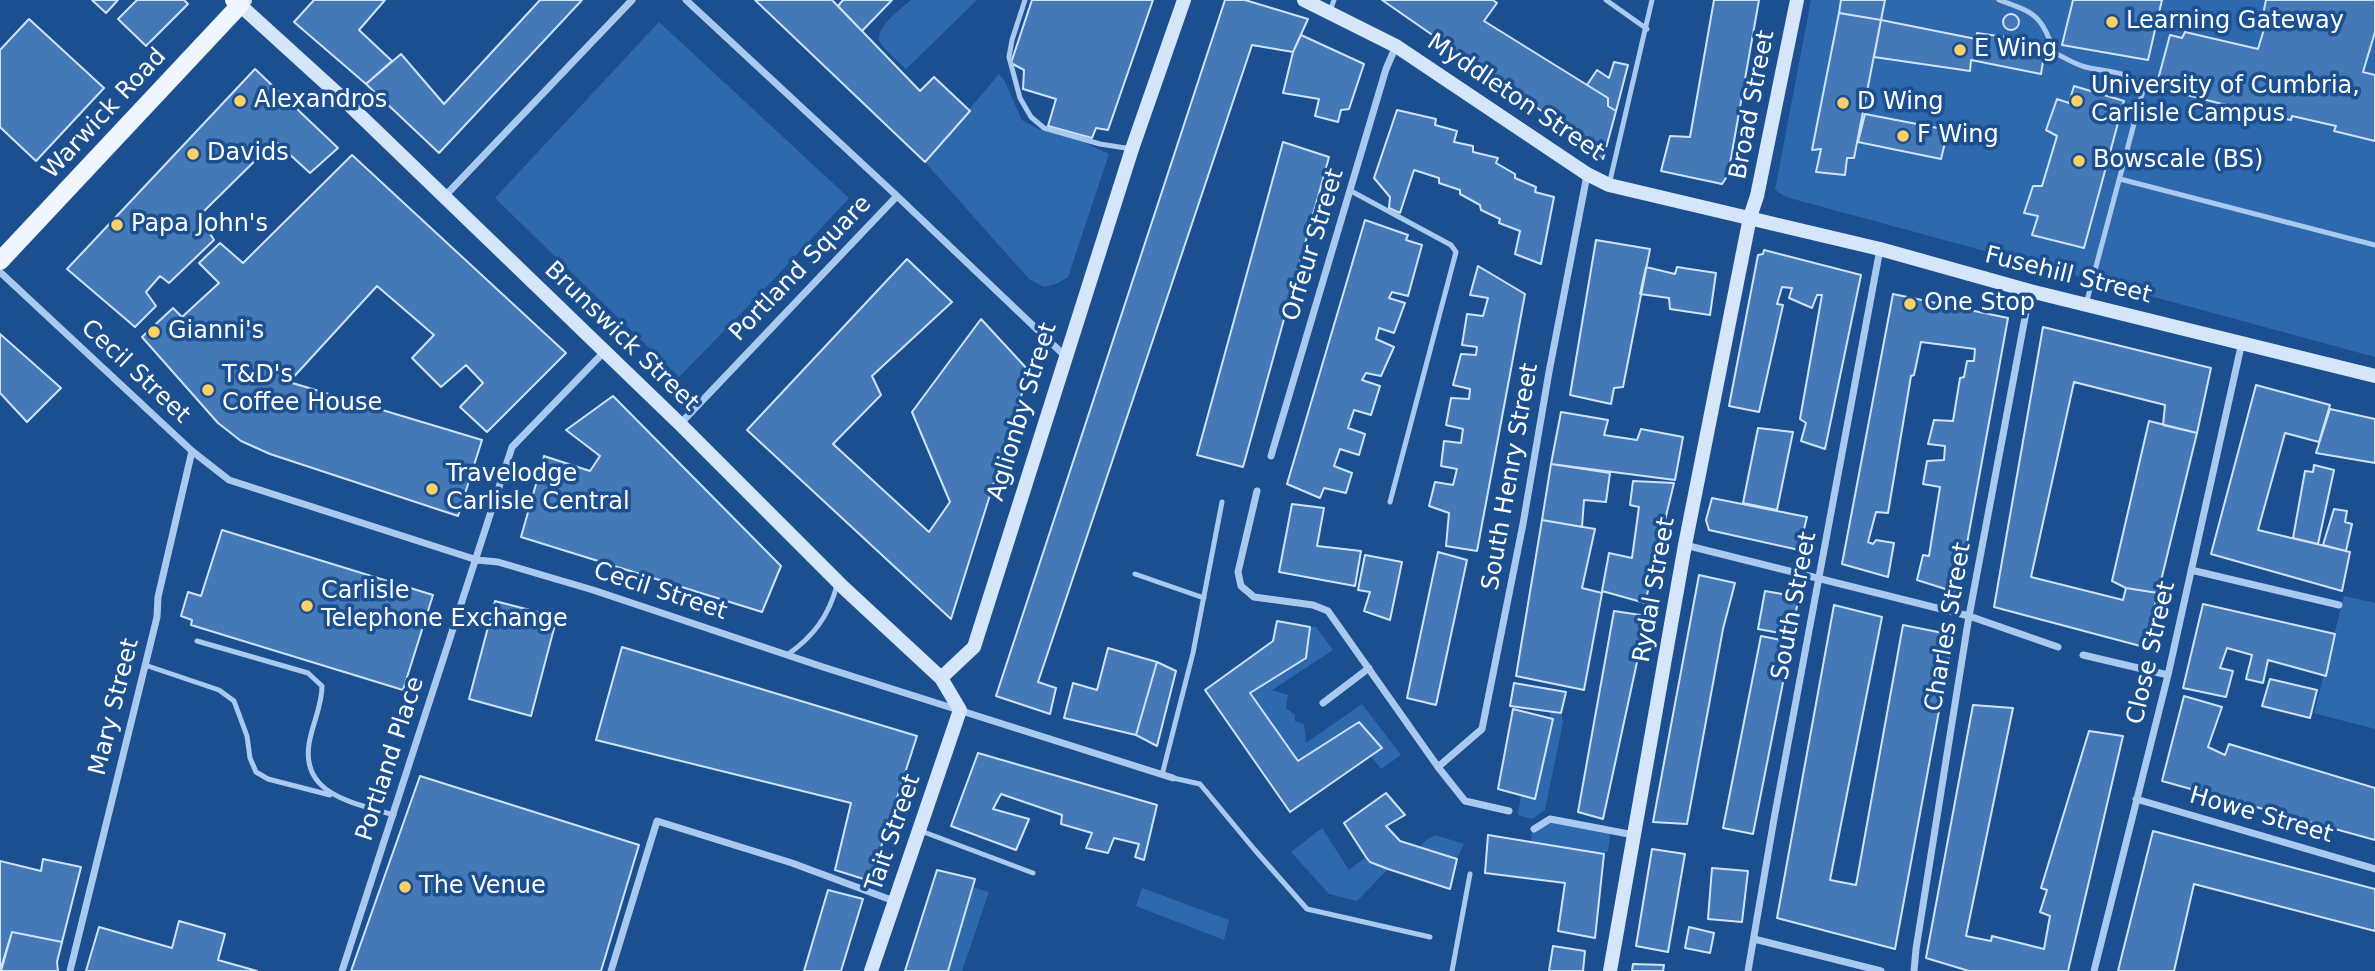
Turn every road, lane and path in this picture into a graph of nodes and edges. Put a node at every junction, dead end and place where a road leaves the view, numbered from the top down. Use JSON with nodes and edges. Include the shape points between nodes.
{"nodes":[{"id":1,"x":632,"y":0,"type":"edge"},
{"id":2,"x":686,"y":0,"type":"edge"},
{"id":3,"x":1026,"y":0,"type":"edge"},
{"id":4,"x":1184,"y":0,"type":"edge"},
{"id":5,"x":1304,"y":0,"type":"edge"},
{"id":6,"x":1606,"y":0,"type":"edge"},
{"id":7,"x":1652,"y":0,"type":"edge"},
{"id":8,"x":1797,"y":0,"type":"edge"},
{"id":9,"x":1999,"y":0,"type":"edge"},
{"id":10,"x":240,"y":2,"type":"edge"},
{"id":11,"x":1332,"y":6,"type":"edge"},
{"id":12,"x":1647,"y":29,"type":"junction"},
{"id":13,"x":1396,"y":46,"type":"junction"},
{"id":14,"x":1132,"y":149,"type":"junction"},
{"id":15,"x":1587,"y":174,"type":"junction"},
{"id":16,"x":2120,"y":180,"type":"junction"},
{"id":17,"x":1609,"y":185,"type":"junction"},
{"id":18,"x":1351,"y":191,"type":"junction"},
{"id":19,"x":897,"y":196,"type":"junction"},
{"id":20,"x":443,"y":197,"type":"junction"},
{"id":21,"x":1750,"y":217,"type":"junction"},
{"id":22,"x":2375,"y":246,"type":"edge"},
{"id":23,"x":1880,"y":249,"type":"junction"},
{"id":24,"x":0,"y":261,"type":"edge"},
{"id":25,"x":0,"y":272,"type":"edge"},
{"id":26,"x":2030,"y":291,"type":"junction"},
{"id":27,"x":2086,"y":304,"type":"junction"},
{"id":28,"x":2242,"y":342,"type":"junction"},
{"id":29,"x":605,"y":351,"type":"junction"},
{"id":30,"x":1065,"y":356,"type":"junction"},
{"id":31,"x":2375,"y":376,"type":"edge"},
{"id":32,"x":680,"y":424,"type":"junction"},
{"id":33,"x":192,"y":451,"type":"junction"},
{"id":34,"x":1271,"y":456,"type":"dead end"},
{"id":35,"x":1257,"y":491,"type":"dead end"},
{"id":36,"x":1222,"y":502,"type":"dead end"},
{"id":37,"x":1390,"y":502,"type":"dead end"},
{"id":38,"x":1685,"y":545,"type":"junction"},
{"id":39,"x":477,"y":560,"type":"junction"},
{"id":40,"x":2191,"y":570,"type":"junction"},
{"id":41,"x":1135,"y":574,"type":"dead end"},
{"id":42,"x":1820,"y":579,"type":"junction"},
{"id":43,"x":838,"y":582,"type":"junction"},
{"id":44,"x":1204,"y":598,"type":"junction"},
{"id":45,"x":2339,"y":605,"type":"dead end"},
{"id":46,"x":1969,"y":616,"type":"junction"},
{"id":47,"x":197,"y":641,"type":"dead end"},
{"id":48,"x":2059,"y":647,"type":"dead end"},
{"id":49,"x":2083,"y":654,"type":"dead end"},
{"id":50,"x":787,"y":655,"type":"junction"},
{"id":51,"x":145,"y":665,"type":"junction"},
{"id":52,"x":1369,"y":668,"type":"junction"},
{"id":53,"x":2168,"y":675,"type":"junction"},
{"id":54,"x":941,"y":678,"type":"junction"},
{"id":55,"x":1323,"y":703,"type":"dead end"},
{"id":56,"x":960,"y":710,"type":"junction"},
{"id":57,"x":1438,"y":767,"type":"junction"},
{"id":58,"x":1162,"y":775,"type":"junction"},
{"id":59,"x":1173,"y":778,"type":"joint"},
{"id":60,"x":335,"y":796,"type":"junction"},
{"id":61,"x":2136,"y":799,"type":"junction"},
{"id":62,"x":1509,"y":811,"type":"dead end"},
{"id":63,"x":394,"y":815,"type":"junction"},
{"id":64,"x":1534,"y":829,"type":"dead end"},
{"id":65,"x":919,"y":830,"type":"junction"},
{"id":66,"x":1635,"y":835,"type":"junction"},
{"id":67,"x":2375,"y":869,"type":"edge"},
{"id":68,"x":1033,"y":873,"type":"dead end"},
{"id":69,"x":1470,"y":874,"type":"dead end"},
{"id":70,"x":894,"y":901,"type":"junction"},
{"id":71,"x":1430,"y":937,"type":"dead end"},
{"id":72,"x":1754,"y":939,"type":"junction"},
{"id":73,"x":69,"y":971,"type":"edge"},
{"id":74,"x":342,"y":971,"type":"edge"},
{"id":75,"x":611,"y":971,"type":"edge"},
{"id":76,"x":872,"y":971,"type":"edge"},
{"id":77,"x":1452,"y":971,"type":"edge"},
{"id":78,"x":1609,"y":971,"type":"edge"},
{"id":79,"x":1748,"y":971,"type":"edge"},
{"id":80,"x":1881,"y":971,"type":"edge"},
{"id":81,"x":1914,"y":971,"type":"edge"},
{"id":82,"x":2094,"y":971,"type":"edge"}],
"edges":[{"from":1,"to":20,"type":"street"},
{"from":2,"to":19,"type":"street","name":"Portland Square"},
{"from":3,"to":14,"type":"lane","via":[[1009,57],[1031,117],[1044,128]]},
{"from":4,"to":14,"type":"street","name":"Aglionby Street"},
{"from":5,"to":11,"type":"street","name":"Myddleton Street"},
{"from":6,"to":12,"type":"lane"},
{"from":7,"to":12,"type":"lane"},
{"from":8,"to":21,"type":"street","name":"Broad Street"},
{"from":9,"to":16,"type":"lane","via":[[2029,10],[2040,19],[2055,53],[2082,66],[2129,76],[2142,85]]},
{"from":10,"to":20,"type":"street","name":"Brunswick Street"},
{"from":10,"to":24,"type":"main road","name":"Warwick Road"},
{"from":11,"to":13,"type":"street","name":"Myddleton Street"},
{"from":12,"to":17,"type":"lane"},
{"from":13,"to":15,"type":"street","name":"Myddleton Street"},
{"from":13,"to":18,"type":"street","name":"Orfeur Street"},
{"from":14,"to":30,"type":"street","name":"Aglionby Street"},
{"from":15,"to":17,"type":"street","name":"Myddleton Street"},
{"from":15,"to":57,"type":"street","name":"South Henry Street","via":[[1482,729]]},
{"from":16,"to":22,"type":"lane"},
{"from":16,"to":27,"type":"lane"},
{"from":17,"to":21,"type":"street","name":"Myddleton Street"},
{"from":18,"to":34,"type":"street","name":"Orfeur Street"},
{"from":18,"to":37,"type":"lane","via":[[1451,245],[1456,252]]},
{"from":19,"to":30,"type":"street"},
{"from":19,"to":32,"type":"street","name":"Portland Square"},
{"from":20,"to":29,"type":"street","name":"Brunswick Street"},
{"from":21,"to":23,"type":"street","name":"Fusehill Street"},
{"from":21,"to":38,"type":"street","name":"Rydal Street"},
{"from":23,"to":26,"type":"street","name":"Fusehill Street"},
{"from":23,"to":42,"type":"street","name":"South Street"},
{"from":25,"to":33,"type":"street","name":"Cecil Street"},
{"from":26,"to":27,"type":"street","name":"Fusehill Street"},
{"from":26,"to":46,"type":"street","name":"Charles Street"},
{"from":27,"to":28,"type":"street","name":"Fusehill Street"},
{"from":28,"to":31,"type":"street","name":"Fusehill Street"},
{"from":28,"to":40,"type":"street","name":"Close Street"},
{"from":29,"to":32,"type":"street","name":"Brunswick Street"},
{"from":29,"to":39,"type":"street","name":"Portland Place","via":[[512,447]]},
{"from":30,"to":54,"type":"street","name":"Aglionby Street","via":[[974,647]]},
{"from":32,"to":43,"type":"street","name":"Brunswick Street"},
{"from":33,"to":39,"type":"street","name":"Cecil Street","via":[[229,480]]},
{"from":33,"to":51,"type":"street","name":"Mary Street"},
{"from":35,"to":52,"type":"street","via":[[1238,572],[1241,586],[1254,597],[1328,611]]},
{"from":36,"to":44,"type":"lane"},
{"from":38,"to":42,"type":"street"},
{"from":38,"to":66,"type":"street","name":"Rydal Street"},
{"from":39,"to":50,"type":"street","name":"Cecil Street","via":[[593,590]]},
{"from":39,"to":63,"type":"street","name":"Portland Place"},
{"from":40,"to":45,"type":"street"},
{"from":40,"to":53,"type":"street","name":"Close Street"},
{"from":41,"to":44,"type":"lane"},
{"from":42,"to":46,"type":"street"},
{"from":42,"to":72,"type":"street","name":"South Street"},
{"from":43,"to":50,"type":"lane","via":[[832,605],[807,642]]},
{"from":43,"to":54,"type":"street","name":"Brunswick Street"},
{"from":44,"to":58,"type":"lane"},
{"from":46,"to":48,"type":"street"},
{"from":46,"to":81,"type":"street","name":"Charles Street"},
{"from":47,"to":60,"type":"lane","via":[[308,674],[322,686],[308,761],[322,788]]},
{"from":49,"to":53,"type":"street"},
{"from":50,"to":56,"type":"street","name":"Cecil Street"},
{"from":51,"to":60,"type":"lane","via":[[219,690],[234,701],[256,772]]},
{"from":51,"to":73,"type":"street","name":"Mary Street"},
{"from":52,"to":55,"type":"street"},
{"from":52,"to":57,"type":"street"},
{"from":53,"to":61,"type":"street","name":"Close Street"},
{"from":54,"to":56,"type":"street","name":"Brunswick Street"},
{"from":56,"to":58,"type":"street","name":"Cecil Street"},
{"from":56,"to":65,"type":"street","name":"Tait Street"},
{"from":57,"to":62,"type":"street","via":[[1465,801]]},
{"from":58,"to":59,"type":"street","name":"Cecil Street"},
{"from":59,"to":71,"type":"lane","via":[[1200,783],[1307,909]]},
{"from":60,"to":63,"type":"lane"},
{"from":61,"to":67,"type":"street","name":"Howe Street"},
{"from":61,"to":82,"type":"street","name":"Close Street"},
{"from":63,"to":74,"type":"street","name":"Portland Place"},
{"from":64,"to":66,"type":"street","via":[[1550,819]]},
{"from":65,"to":68,"type":"lane"},
{"from":65,"to":70,"type":"street","name":"Tait Street"},
{"from":66,"to":78,"type":"street","name":"Rydal Street"},
{"from":69,"to":77,"type":"lane"},
{"from":70,"to":75,"type":"street","via":[[657,821]]},
{"from":70,"to":76,"type":"street","name":"Tait Street"},
{"from":72,"to":79,"type":"street","name":"South Street"},
{"from":72,"to":80,"type":"street"}]}
